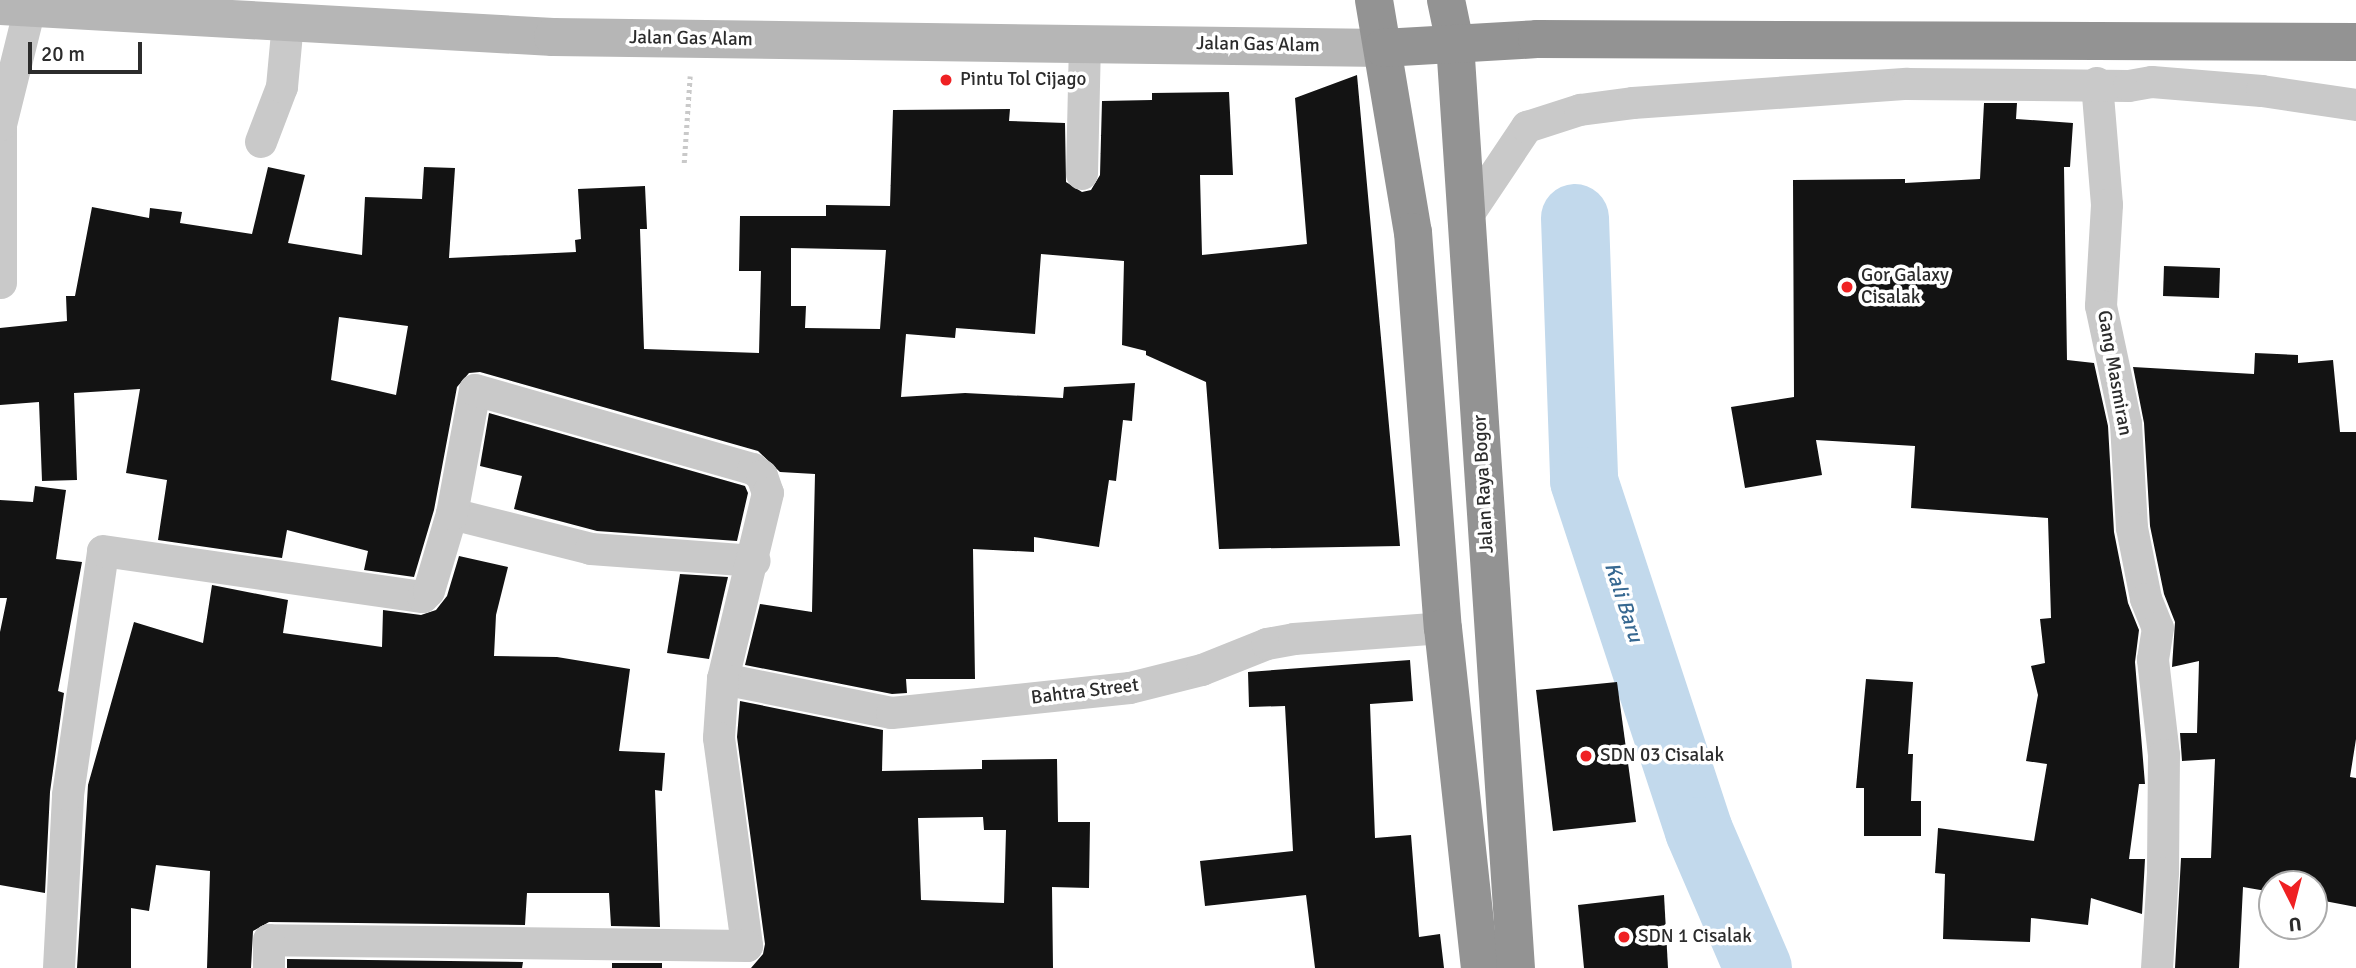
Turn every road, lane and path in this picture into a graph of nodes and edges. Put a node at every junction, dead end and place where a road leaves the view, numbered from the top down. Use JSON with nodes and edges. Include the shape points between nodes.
{"nodes":[{"id":1,"x":1374,"y":0,"type":"edge"},
{"id":2,"x":1446,"y":0,"type":"edge"},
{"id":3,"x":15,"y":7,"type":"edge"},
{"id":4,"x":288,"y":22,"type":"junction"},
{"id":5,"x":693,"y":39,"type":"junction"},
{"id":6,"x":2356,"y":42,"type":"edge"},
{"id":7,"x":1085,"y":43,"type":"junction"},
{"id":8,"x":1455,"y":43,"type":"junction"},
{"id":9,"x":1383,"y":48,"type":"junction"},
{"id":10,"x":2097,"y":83,"type":"junction"},
{"id":11,"x":2356,"y":105,"type":"edge"},
{"id":12,"x":261,"y":142,"type":"dead end"},
{"id":13,"x":684,"y":163,"type":"dead end"},
{"id":14,"x":1082,"y":174,"type":"dead end"},
{"id":15,"x":1466,"y":218,"type":"junction"},
{"id":16,"x":1,"y":283,"type":"edge"},
{"id":17,"x":452,"y":514,"type":"junction"},
{"id":18,"x":755,"y":561,"type":"junction"},
{"id":19,"x":1443,"y":628,"type":"junction"},
{"id":20,"x":723,"y":679,"type":"junction"},
{"id":21,"x":59,"y":968,"type":"edge"},
{"id":22,"x":269,"y":968,"type":"edge"},
{"id":23,"x":1480,"y":968,"type":"edge"},
{"id":24,"x":1516,"y":968,"type":"edge"},
{"id":25,"x":2157,"y":968,"type":"edge"}],
"edges":[{"from":1,"to":9,"type":"highway"},
{"from":2,"to":8,"type":"highway","name":"Jalan Raya Bogor"},
{"from":3,"to":4,"type":"main road","name":"Jalan Gas Alam"},
{"from":3,"to":16,"type":"street","via":[[1,125]]},
{"from":4,"to":5,"type":"main road","name":"Jalan Gas Alam","via":[[554,37]]},
{"from":4,"to":12,"type":"street","via":[[282,87]]},
{"from":5,"to":7,"type":"main road","name":"Jalan Gas Alam"},
{"from":5,"to":13,"type":"path"},
{"from":6,"to":8,"type":"highway","via":[[1537,39]]},
{"from":7,"to":9,"type":"main road","name":"Jalan Gas Alam"},
{"from":7,"to":14,"type":"street"},
{"from":8,"to":9,"type":"highway"},
{"from":8,"to":15,"type":"highway","name":"Jalan Raya Bogor"},
{"from":9,"to":19,"type":"highway","via":[[1413,232]]},
{"from":10,"to":11,"type":"street","via":[[2262,91]]},
{"from":10,"to":15,"type":"street","via":[[1907,84],[1580,110],[1527,127]]},
{"from":10,"to":25,"type":"street","name":"Gang Masmiran","via":[[2107,205],[2101,306],[2126,424],[2132,528],[2146,599],[2158,628],[2153,660],[2164,755],[2162,939]]},
{"from":15,"to":24,"type":"highway","name":"Jalan Raya Bogor"},
{"from":17,"to":18,"type":"street","via":[[591,549]]},
{"from":17,"to":18,"type":"street","via":[[475,390],[753,469],[762,476],[768,493]]},
{"from":17,"to":21,"type":"street","via":[[429,591],[423,597],[103,551],[68,795]]},
{"from":18,"to":20,"type":"street"},
{"from":19,"to":20,"type":"street","name":"Bahtra Street","via":[[1276,643],[1202,670],[1130,688],[892,713]]},
{"from":19,"to":23,"type":"highway"},
{"from":20,"to":22,"type":"street","via":[[719,738],[747,946],[269,940]]}]}
